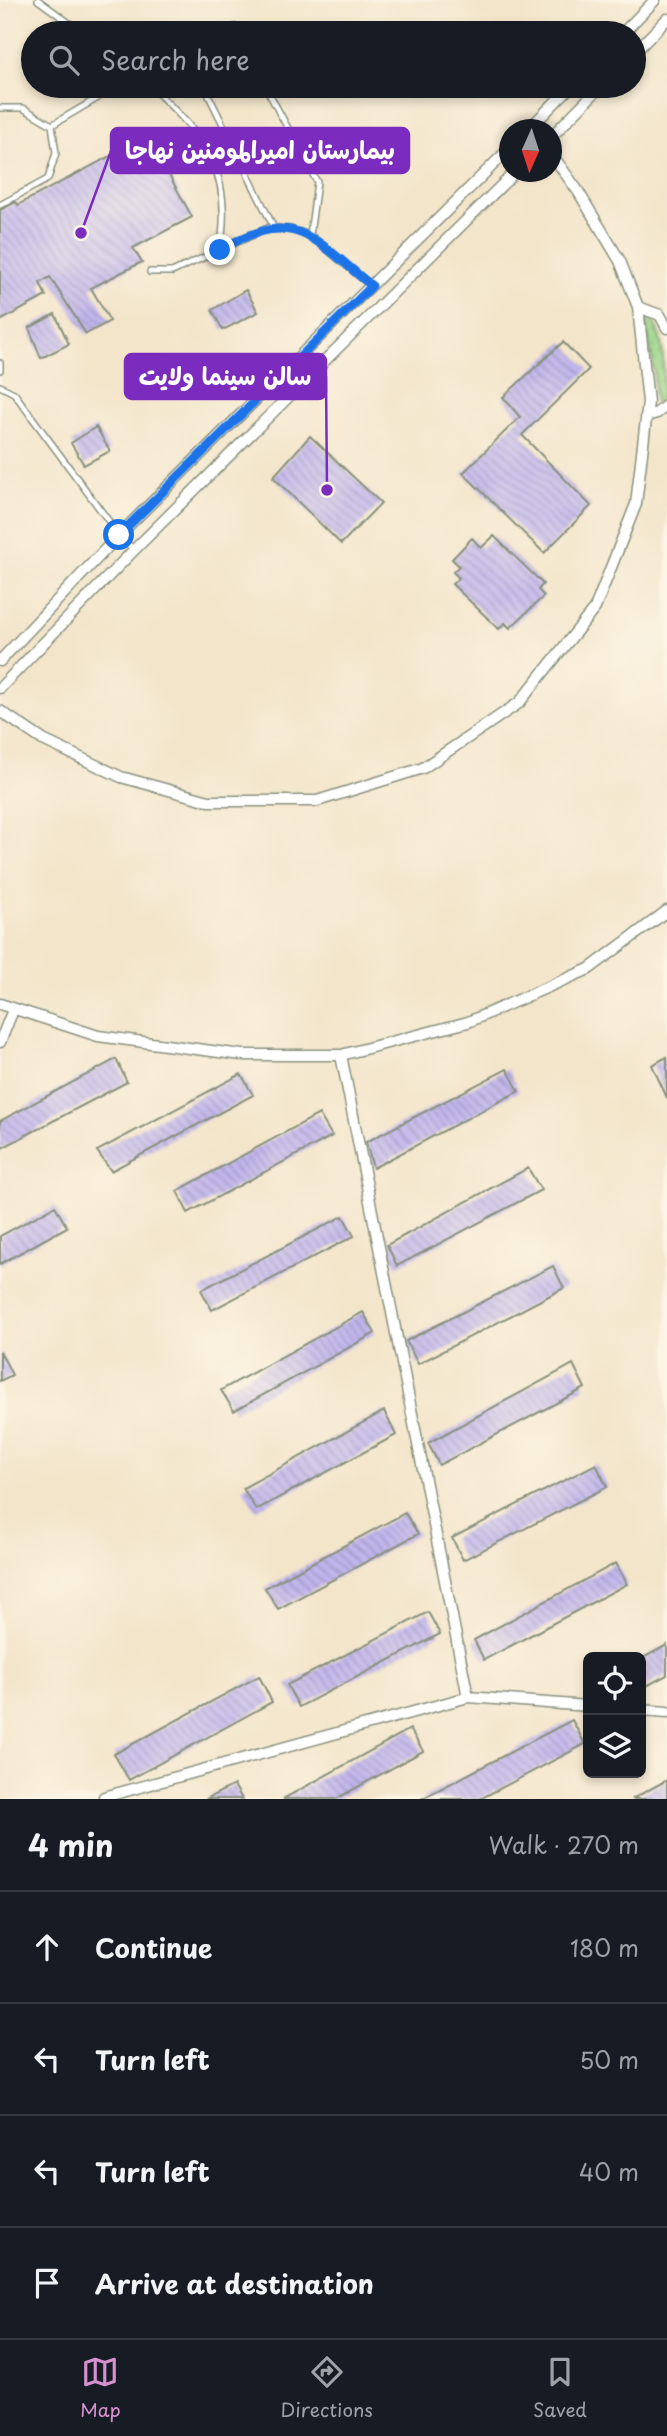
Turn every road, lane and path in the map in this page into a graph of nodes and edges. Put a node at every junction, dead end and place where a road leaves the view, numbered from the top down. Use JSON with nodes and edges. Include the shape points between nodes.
{"nodes":[{"id":1,"x":38,"y":0,"type":"edge"},
{"id":2,"x":655,"y":0,"type":"edge"},
{"id":3,"x":667,"y":19,"type":"edge"},
{"id":4,"x":67,"y":21,"type":"edge"},
{"id":5,"x":635,"y":21,"type":"edge"},
{"id":6,"x":646,"y":41,"type":"edge"},
{"id":7,"x":98,"y":98,"type":"edge"},
{"id":8,"x":163,"y":98,"type":"edge"},
{"id":9,"x":210,"y":98,"type":"edge"},
{"id":10,"x":272,"y":98,"type":"edge"},
{"id":11,"x":559,"y":98,"type":"edge"},
{"id":12,"x":589,"y":98,"type":"edge"},
{"id":13,"x":0,"y":108,"type":"edge"},
{"id":14,"x":539,"y":119,"type":"edge"},
{"id":15,"x":52,"y":125,"type":"junction"},
{"id":16,"x":562,"y":125,"type":"edge"},
{"id":17,"x":499,"y":158,"type":"edge"},
{"id":18,"x":562,"y":170,"type":"edge"},
{"id":19,"x":505,"y":182,"type":"edge"},
{"id":20,"x":0,"y":205,"type":"edge"},
{"id":21,"x":274,"y":228,"type":"junction"},
{"id":22,"x":310,"y":235,"type":"junction"},
{"id":23,"x":220,"y":250,"type":"junction"},
{"id":24,"x":150,"y":272,"type":"dead end"},
{"id":25,"x":372,"y":286,"type":"junction"},
{"id":26,"x":638,"y":307,"type":"junction"},
{"id":27,"x":667,"y":328,"type":"edge"},
{"id":28,"x":0,"y":363,"type":"edge"},
{"id":29,"x":0,"y":370,"type":"edge"},
{"id":30,"x":0,"y":386,"type":"edge"},
{"id":31,"x":667,"y":405,"type":"edge"},
{"id":32,"x":646,"y":416,"type":"junction"},
{"id":33,"x":119,"y":535,"type":"junction"},
{"id":34,"x":134,"y":550,"type":"junction"},
{"id":35,"x":0,"y":661,"type":"edge"},
{"id":36,"x":0,"y":688,"type":"edge"},
{"id":37,"x":0,"y":711,"type":"edge"},
{"id":38,"x":667,"y":911,"type":"edge"},
{"id":39,"x":0,"y":1004,"type":"edge"},
{"id":40,"x":13,"y":1010,"type":"junction"},
{"id":41,"x":0,"y":1042,"type":"edge"},
{"id":42,"x":341,"y":1055,"type":"junction"},
{"id":43,"x":468,"y":1697,"type":"junction"},
{"id":44,"x":583,"y":1706,"type":"edge"},
{"id":45,"x":646,"y":1710,"type":"edge"},
{"id":46,"x":667,"y":1712,"type":"edge"},
{"id":47,"x":104,"y":1797,"type":"dead end"}],
"edges":[{"from":1,"to":4,"type":"lane"},
{"from":2,"to":5,"type":"street"},
{"from":3,"to":6,"type":"street"},
{"from":7,"to":15,"type":"lane"},
{"from":8,"to":23,"type":"lane","via":[[185,119],[218,170],[226,215]]},
{"from":9,"to":21,"type":"lane"},
{"from":10,"to":22,"type":"lane","via":[[317,182]]},
{"from":11,"to":14,"type":"street"},
{"from":12,"to":16,"type":"street"},
{"from":13,"to":15,"type":"lane","via":[[23,108]]},
{"from":15,"to":20,"type":"lane","via":[[56,153],[48,179]]},
{"from":17,"to":25,"type":"street"},
{"from":18,"to":26,"type":"street","via":[[620,261]]},
{"from":19,"to":34,"type":"street"},
{"from":21,"to":22,"type":"lane"},
{"from":21,"to":23,"type":"lane"},
{"from":22,"to":25,"type":"lane"},
{"from":23,"to":24,"type":"lane","via":[[172,272]]},
{"from":25,"to":33,"type":"street"},
{"from":26,"to":27,"type":"street","via":[[660,315]]},
{"from":26,"to":32,"type":"street"},
{"from":28,"to":29,"type":"lane"},
{"from":30,"to":33,"type":"lane","via":[[14,393]]},
{"from":31,"to":32,"type":"street"},
{"from":32,"to":37,"type":"street","via":[[636,504],[595,608],[519,703],[423,768],[317,801],[209,800],[121,778],[43,740]]},
{"from":33,"to":34,"type":"lane"},
{"from":33,"to":35,"type":"street"},
{"from":34,"to":36,"type":"street"},
{"from":38,"to":42,"type":"street","via":[[589,969],[468,1022]]},
{"from":39,"to":40,"type":"street"},
{"from":40,"to":41,"type":"street"},
{"from":40,"to":42,"type":"street","via":[[111,1038],[242,1055]]},
{"from":42,"to":43,"type":"street"},
{"from":43,"to":44,"type":"street"},
{"from":43,"to":47,"type":"street"},
{"from":45,"to":46,"type":"street"}]}
